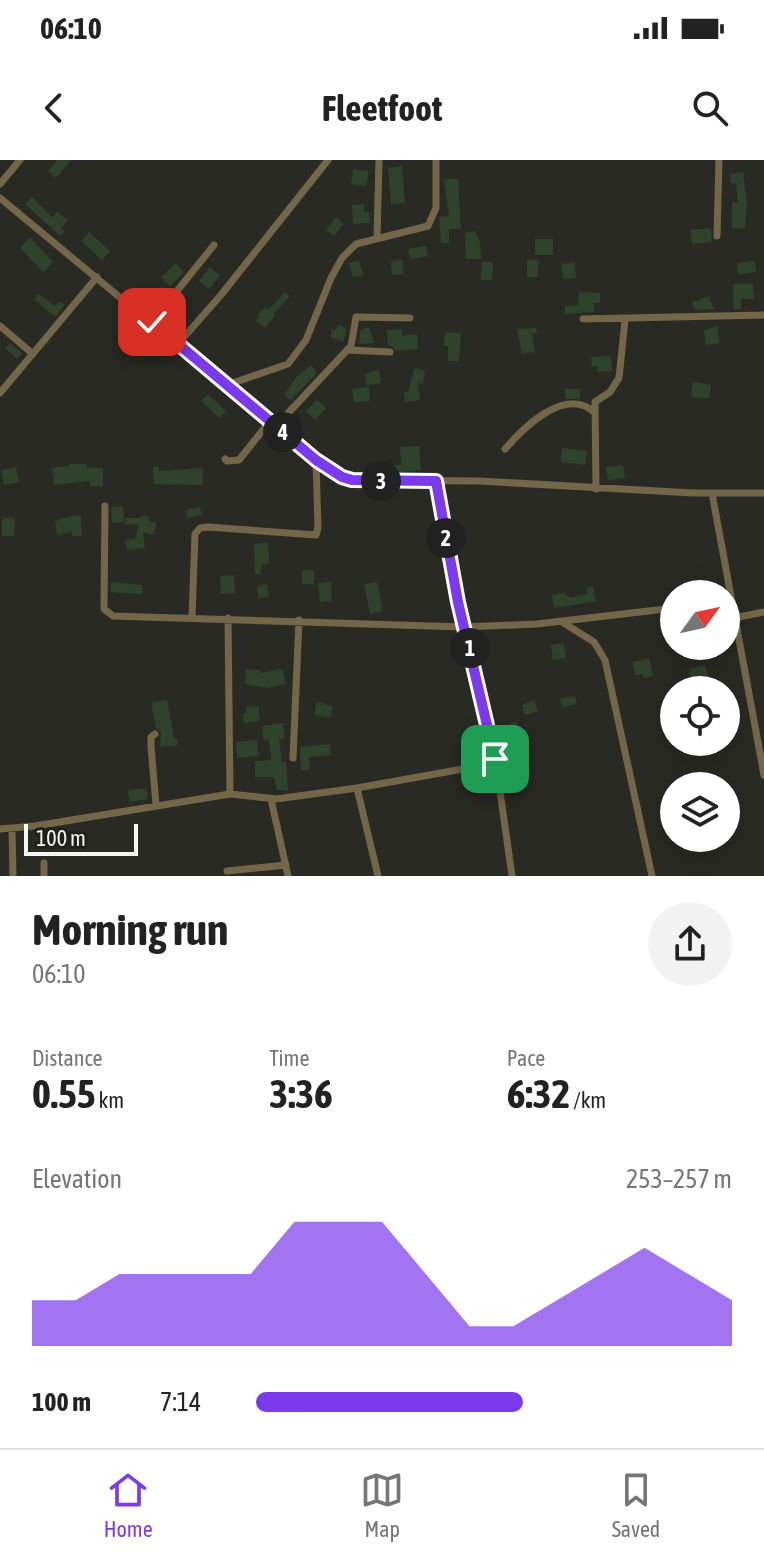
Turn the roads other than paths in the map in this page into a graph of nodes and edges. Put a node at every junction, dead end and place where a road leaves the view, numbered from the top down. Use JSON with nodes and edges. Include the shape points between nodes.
{"nodes":[{"id":1,"x":20,"y":160,"type":"edge"},
{"id":2,"x":328,"y":160,"type":"edge"},
{"id":3,"x":379,"y":160,"type":"edge"},
{"id":4,"x":436,"y":160,"type":"edge"},
{"id":5,"x":719,"y":160,"type":"edge"},
{"id":6,"x":0,"y":184,"type":"edge"},
{"id":7,"x":0,"y":198,"type":"edge"},
{"id":8,"x":717,"y":236,"type":"dead end"},
{"id":9,"x":377,"y":239,"type":"junction"},
{"id":10,"x":214,"y":245,"type":"dead end"},
{"id":11,"x":97,"y":277,"type":"junction"},
{"id":12,"x":764,"y":315,"type":"edge"},
{"id":13,"x":410,"y":318,"type":"dead end"},
{"id":14,"x":583,"y":319,"type":"dead end"},
{"id":15,"x":625,"y":320,"type":"junction"},
{"id":16,"x":152,"y":322,"type":"junction"},
{"id":17,"x":0,"y":326,"type":"edge"},
{"id":18,"x":178,"y":344,"type":"junction"},
{"id":19,"x":347,"y":350,"type":"junction"},
{"id":20,"x":390,"y":352,"type":"dead end"},
{"id":21,"x":33,"y":354,"type":"junction"},
{"id":22,"x":227,"y":385,"type":"junction"},
{"id":23,"x":0,"y":393,"type":"edge"},
{"id":24,"x":595,"y":413,"type":"junction"},
{"id":25,"x":273,"y":424,"type":"junction"},
{"id":26,"x":505,"y":449,"type":"dead end"},
{"id":27,"x":225,"y":459,"type":"dead end"},
{"id":28,"x":316,"y":460,"type":"junction"},
{"id":29,"x":436,"y":481,"type":"junction"},
{"id":30,"x":596,"y":489,"type":"junction"},
{"id":31,"x":712,"y":493,"type":"junction"},
{"id":32,"x":764,"y":493,"type":"edge"},
{"id":33,"x":105,"y":506,"type":"dead end"},
{"id":34,"x":726,"y":580,"type":"edge"},
{"id":35,"x":660,"y":610,"type":"edge"},
{"id":36,"x":764,"y":612,"type":"edge"},
{"id":37,"x":740,"y":617,"type":"edge"},
{"id":38,"x":192,"y":618,"type":"junction"},
{"id":39,"x":228,"y":618,"type":"junction"},
{"id":40,"x":299,"y":620,"type":"junction"},
{"id":41,"x":560,"y":621,"type":"junction"},
{"id":42,"x":464,"y":627,"type":"junction"},
{"id":43,"x":740,"y":649,"type":"edge"},
{"id":44,"x":155,"y":734,"type":"dead end"},
{"id":45,"x":293,"y":758,"type":"dead end"},
{"id":46,"x":496,"y":763,"type":"junction"},
{"id":47,"x":764,"y":775,"type":"edge"},
{"id":48,"x":357,"y":788,"type":"junction"},
{"id":49,"x":230,"y":794,"type":"junction"},
{"id":50,"x":271,"y":799,"type":"junction"},
{"id":51,"x":156,"y":805,"type":"junction"},
{"id":52,"x":12,"y":828,"type":"junction"},
{"id":53,"x":0,"y":829,"type":"edge"},
{"id":54,"x":44,"y":863,"type":"dead end"},
{"id":55,"x":286,"y":865,"type":"junction"},
{"id":56,"x":227,"y":871,"type":"dead end"},
{"id":57,"x":13,"y":876,"type":"edge"},
{"id":58,"x":44,"y":876,"type":"edge"},
{"id":59,"x":288,"y":876,"type":"edge"},
{"id":60,"x":378,"y":876,"type":"edge"},
{"id":61,"x":512,"y":876,"type":"edge"},
{"id":62,"x":652,"y":876,"type":"edge"}],
"edges":[{"from":1,"to":6,"type":"street"},
{"from":2,"to":18,"type":"street"},
{"from":3,"to":9,"type":"street"},
{"from":4,"to":9,"type":"street","via":[[436,208],[428,226]]},
{"from":5,"to":8,"type":"street"},
{"from":7,"to":11,"type":"street"},
{"from":9,"to":22,"type":"street","via":[[356,244],[342,258],[306,340],[288,364]]},
{"from":10,"to":16,"type":"street"},
{"from":11,"to":16,"type":"street"},
{"from":11,"to":21,"type":"street"},
{"from":12,"to":15,"type":"street"},
{"from":13,"to":19,"type":"street","via":[[356,317]]},
{"from":14,"to":15,"type":"street"},
{"from":15,"to":24,"type":"street","via":[[619,378],[595,402]]},
{"from":16,"to":18,"type":"street"},
{"from":17,"to":21,"type":"street"},
{"from":18,"to":22,"type":"street"},
{"from":19,"to":20,"type":"street"},
{"from":19,"to":25,"type":"street"},
{"from":21,"to":23,"type":"street"},
{"from":22,"to":25,"type":"street"},
{"from":24,"to":26,"type":"street","via":[[582,406],[546,411]]},
{"from":24,"to":30,"type":"street"},
{"from":25,"to":27,"type":"street","via":[[239,460]]},
{"from":25,"to":28,"type":"street"},
{"from":28,"to":29,"type":"street","via":[[352,480]]},
{"from":28,"to":38,"type":"street","via":[[316,535],[208,527],[195,534]]},
{"from":29,"to":30,"type":"street"},
{"from":29,"to":42,"type":"street"},
{"from":30,"to":31,"type":"street"},
{"from":31,"to":32,"type":"street"},
{"from":31,"to":34,"type":"street"},
{"from":33,"to":38,"type":"street","via":[[105,613]]},
{"from":35,"to":41,"type":"street"},
{"from":36,"to":37,"type":"street"},
{"from":38,"to":39,"type":"street"},
{"from":39,"to":40,"type":"street"},
{"from":39,"to":49,"type":"street"},
{"from":40,"to":42,"type":"street"},
{"from":40,"to":45,"type":"street"},
{"from":41,"to":42,"type":"street"},
{"from":41,"to":62,"type":"street","via":[[594,642],[605,660]]},
{"from":42,"to":46,"type":"street"},
{"from":43,"to":47,"type":"street"},
{"from":44,"to":51,"type":"street","via":[[151,746]]},
{"from":46,"to":48,"type":"street"},
{"from":46,"to":61,"type":"street"},
{"from":48,"to":50,"type":"street"},
{"from":48,"to":60,"type":"street"},
{"from":49,"to":50,"type":"street"},
{"from":49,"to":51,"type":"street"},
{"from":50,"to":55,"type":"street"},
{"from":51,"to":52,"type":"street"},
{"from":52,"to":53,"type":"street"},
{"from":52,"to":57,"type":"street"},
{"from":54,"to":58,"type":"street"},
{"from":55,"to":56,"type":"street"},
{"from":55,"to":59,"type":"street"}]}
